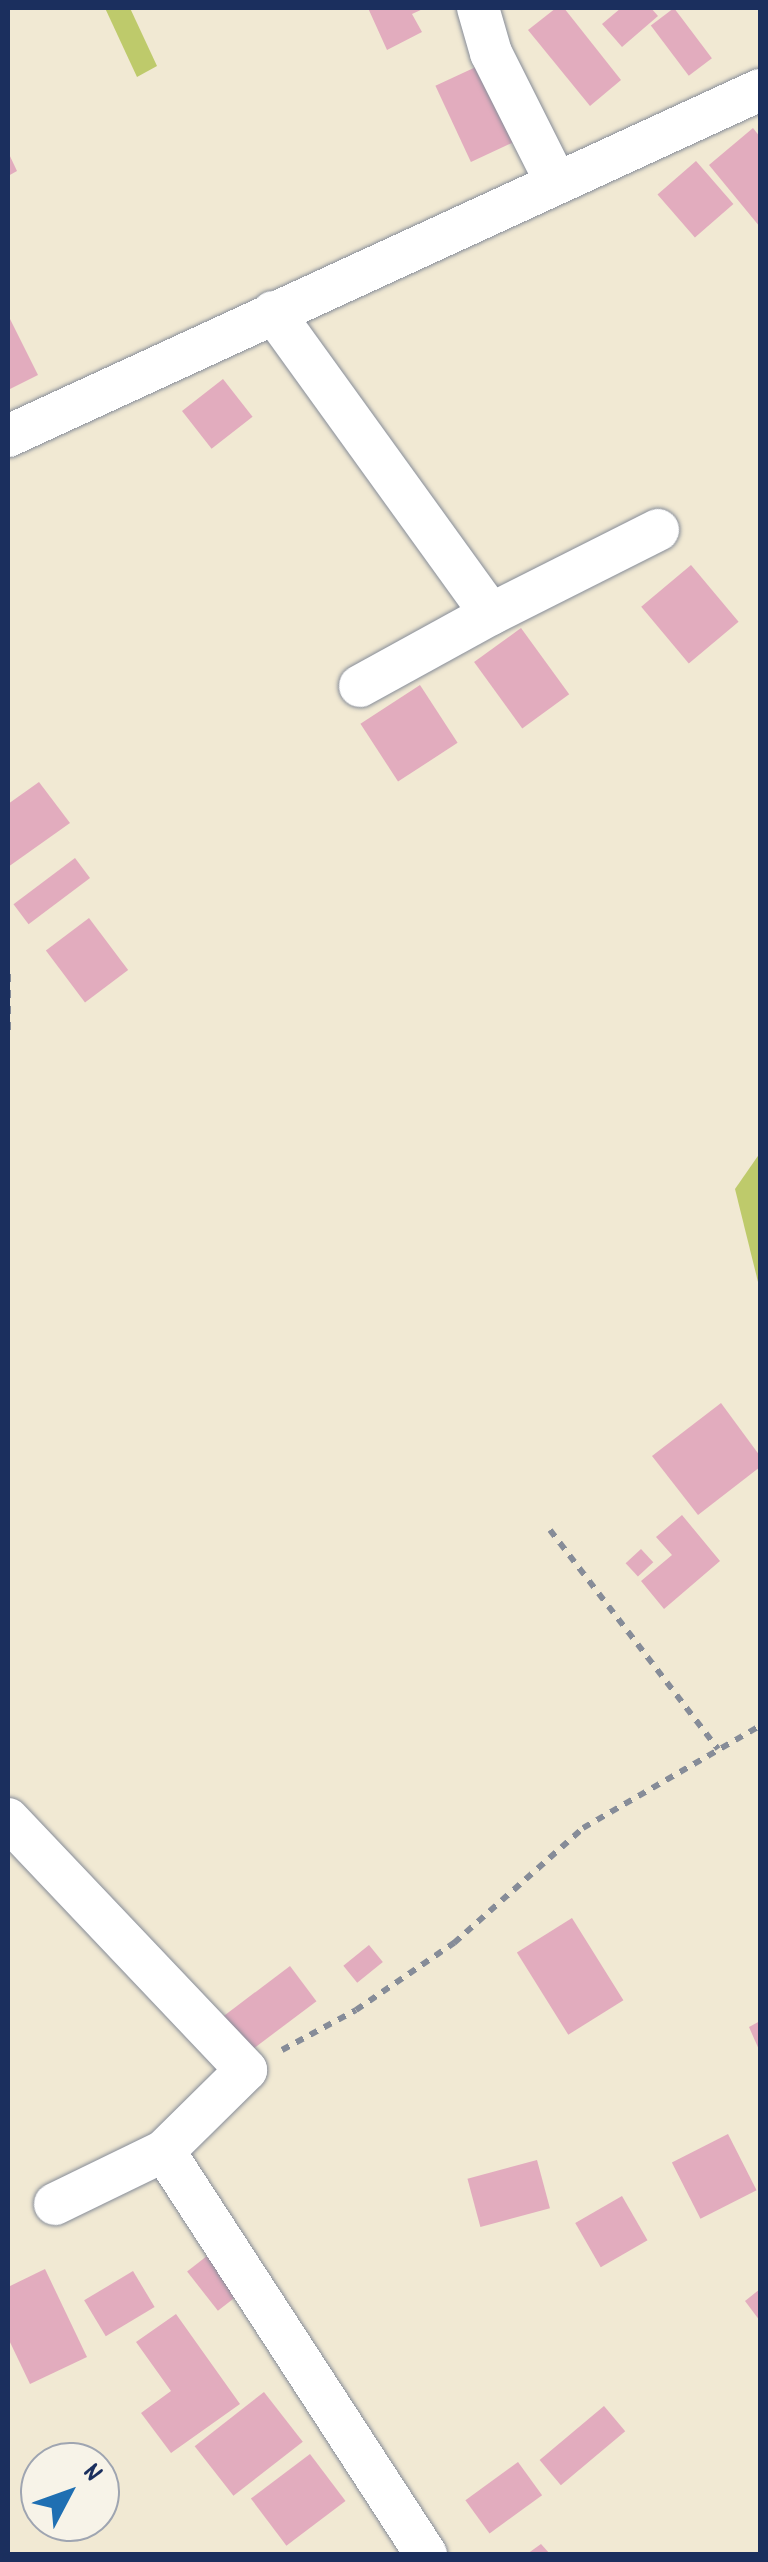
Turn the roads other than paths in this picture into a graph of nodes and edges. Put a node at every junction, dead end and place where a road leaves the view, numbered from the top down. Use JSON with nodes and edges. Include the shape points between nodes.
{"nodes":[{"id":1,"x":478,"y":8,"type":"edge"},
{"id":2,"x":760,"y":90,"type":"edge"},
{"id":3,"x":555,"y":180,"type":"junction"},
{"id":4,"x":273,"y":312,"type":"junction"},
{"id":5,"x":8,"y":436,"type":"edge"},
{"id":6,"x":658,"y":530,"type":"dead end"},
{"id":7,"x":491,"y":614,"type":"junction"},
{"id":8,"x":360,"y":686,"type":"dead end"},
{"id":9,"x":8,"y":1820,"type":"edge"},
{"id":10,"x":164,"y":2151,"type":"junction"},
{"id":11,"x":55,"y":2204,"type":"dead end"},
{"id":12,"x":426,"y":2554,"type":"edge"}],
"edges":[{"from":1,"to":3,"type":"street","via":[[490,53]]},
{"from":2,"to":3,"type":"street"},
{"from":3,"to":4,"type":"street"},
{"from":4,"to":5,"type":"street"},
{"from":4,"to":7,"type":"street"},
{"from":6,"to":7,"type":"street"},
{"from":7,"to":8,"type":"street"},
{"from":9,"to":10,"type":"street","via":[[246,2070]]},
{"from":10,"to":11,"type":"street"},
{"from":10,"to":12,"type":"street"}]}
